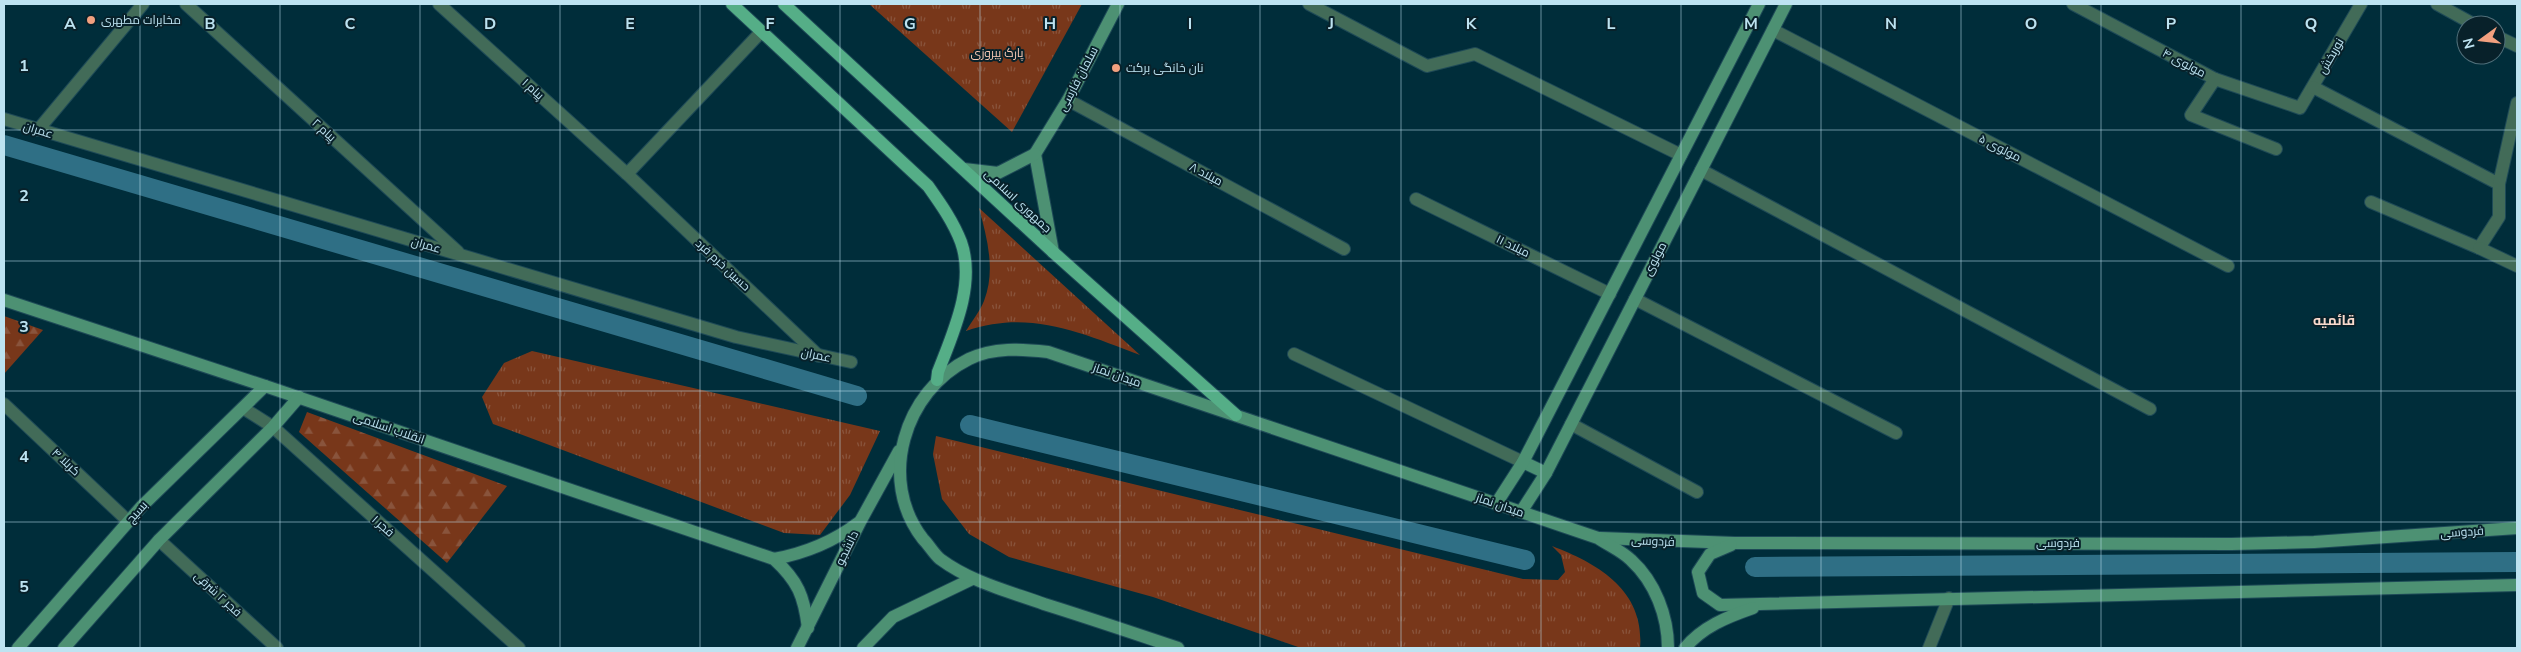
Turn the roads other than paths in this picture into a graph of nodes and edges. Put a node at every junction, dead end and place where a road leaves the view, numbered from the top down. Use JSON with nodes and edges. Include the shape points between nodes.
{"nodes":[{"id":1,"x":143,"y":4,"type":"edge"},
{"id":2,"x":186,"y":4,"type":"edge"},
{"id":3,"x":439,"y":4,"type":"edge"},
{"id":4,"x":732,"y":4,"type":"edge"},
{"id":5,"x":784,"y":4,"type":"edge"},
{"id":6,"x":1118,"y":4,"type":"edge"},
{"id":7,"x":1309,"y":4,"type":"edge"},
{"id":8,"x":1759,"y":4,"type":"edge"},
{"id":9,"x":1786,"y":4,"type":"edge"},
{"id":10,"x":2073,"y":4,"type":"edge"},
{"id":11,"x":2361,"y":4,"type":"edge"},
{"id":12,"x":2437,"y":4,"type":"edge"},
{"id":13,"x":2457,"y":15,"type":"edge"},
{"id":14,"x":1773,"y":30,"type":"junction"},
{"id":15,"x":762,"y":31,"type":"junction"},
{"id":16,"x":2215,"y":79,"type":"junction"},
{"id":17,"x":2313,"y":87,"type":"junction"},
{"id":18,"x":1068,"y":100,"type":"junction"},
{"id":19,"x":2517,"y":103,"type":"edge"},
{"id":20,"x":2300,"y":108,"type":"joint"},
{"id":21,"x":4,"y":119,"type":"edge"},
{"id":22,"x":38,"y":130,"type":"junction"},
{"id":23,"x":2276,"y":148,"type":"dead end"},
{"id":24,"x":1035,"y":154,"type":"junction"},
{"id":25,"x":1681,"y":155,"type":"junction"},
{"id":26,"x":964,"y":169,"type":"junction"},
{"id":27,"x":1701,"y":170,"type":"junction"},
{"id":28,"x":627,"y":174,"type":"junction"},
{"id":29,"x":2499,"y":184,"type":"junction"},
{"id":30,"x":1416,"y":199,"type":"dead end"},
{"id":31,"x":2370,"y":202,"type":"dead end"},
{"id":32,"x":2479,"y":248,"type":"junction"},
{"id":33,"x":1344,"y":249,"type":"dead end"},
{"id":34,"x":1052,"y":252,"type":"junction"},
{"id":35,"x":462,"y":256,"type":"junction"},
{"id":36,"x":2228,"y":266,"type":"dead end"},
{"id":37,"x":2517,"y":266,"type":"edge"},
{"id":38,"x":1610,"y":294,"type":"junction"},
{"id":39,"x":1635,"y":299,"type":"junction"},
{"id":40,"x":4,"y":300,"type":"edge"},
{"id":41,"x":1294,"y":354,"type":"dead end"},
{"id":42,"x":819,"y":356,"type":"junction"},
{"id":43,"x":851,"y":362,"type":"dead end"},
{"id":44,"x":937,"y":380,"type":"junction"},
{"id":45,"x":265,"y":386,"type":"junction"},
{"id":46,"x":299,"y":397,"type":"junction"},
{"id":47,"x":4,"y":404,"type":"edge"},
{"id":48,"x":243,"y":408,"type":"junction"},
{"id":49,"x":2150,"y":409,"type":"dead end"},
{"id":50,"x":1236,"y":415,"type":"junction"},
{"id":51,"x":1571,"y":424,"type":"junction"},
{"id":52,"x":273,"y":427,"type":"junction"},
{"id":53,"x":1896,"y":433,"type":"dead end"},
{"id":54,"x":900,"y":449,"type":"junction"},
{"id":55,"x":1523,"y":462,"type":"junction"},
{"id":56,"x":1546,"y":473,"type":"junction"},
{"id":57,"x":1697,"y":492,"type":"dead end"},
{"id":58,"x":1496,"y":504,"type":"junction"},
{"id":59,"x":1520,"y":512,"type":"junction"},
{"id":60,"x":128,"y":521,"type":"junction"},
{"id":61,"x":860,"y":522,"type":"junction"},
{"id":62,"x":2517,"y":528,"type":"edge"},
{"id":63,"x":1598,"y":538,"type":"junction"},
{"id":64,"x":159,"y":540,"type":"junction"},
{"id":65,"x":1735,"y":543,"type":"junction"},
{"id":66,"x":774,"y":559,"type":"junction"},
{"id":67,"x":972,"y":579,"type":"junction"},
{"id":68,"x":2517,"y":585,"type":"edge"},
{"id":69,"x":1949,"y":598,"type":"junction"},
{"id":70,"x":1762,"y":604,"type":"junction"},
{"id":71,"x":808,"y":628,"type":"junction"},
{"id":72,"x":1172,"y":647,"type":"edge"},
{"id":73,"x":18,"y":648,"type":"edge"},
{"id":74,"x":64,"y":648,"type":"edge"},
{"id":75,"x":276,"y":648,"type":"edge"},
{"id":76,"x":519,"y":648,"type":"edge"},
{"id":77,"x":797,"y":648,"type":"edge"},
{"id":78,"x":863,"y":648,"type":"edge"},
{"id":79,"x":1668,"y":648,"type":"edge"},
{"id":80,"x":1684,"y":648,"type":"edge"},
{"id":81,"x":1929,"y":648,"type":"edge"}],
"edges":[{"from":1,"to":22,"type":"street"},
{"from":2,"to":35,"type":"street","name":"پیام ۲"},
{"from":3,"to":28,"type":"street","name":"پیام ۱"},
{"from":4,"to":15,"type":"main road"},
{"from":5,"to":26,"type":"main road","name":"جمهوری اسلامی"},
{"from":6,"to":18,"type":"street","name":"سلمان فارسی"},
{"from":7,"to":25,"type":"street","via":[[1427,66],[1475,54]]},
{"from":8,"to":25,"type":"street","name":"مولوی"},
{"from":9,"to":14,"type":"street","name":"مولوی"},
{"from":10,"to":16,"type":"street","name":"مولوی ۴"},
{"from":11,"to":17,"type":"street","name":"نوربخش"},
{"from":12,"to":13,"type":"street"},
{"from":14,"to":27,"type":"street","name":"مولوی"},
{"from":14,"to":36,"type":"street","name":"مولوی ۵"},
{"from":15,"to":28,"type":"street"},
{"from":15,"to":44,"type":"main road","via":[[928,186],[946,211],[962,243],[966,278],[956,327]]},
{"from":16,"to":20,"type":"street","name":"مولوی ۴"},
{"from":16,"to":23,"type":"street","via":[[2191,116]]},
{"from":17,"to":20,"type":"street","name":"نوربخش"},
{"from":17,"to":29,"type":"street"},
{"from":18,"to":24,"type":"street","name":"سلمان فارسی"},
{"from":18,"to":33,"type":"street","name":"میلاد ۸"},
{"from":19,"to":29,"type":"street"},
{"from":21,"to":22,"type":"street","name":"عمران"},
{"from":22,"to":35,"type":"street","name":"عمران"},
{"from":24,"to":26,"type":"street","via":[[998,173]]},
{"from":24,"to":34,"type":"street"},
{"from":25,"to":38,"type":"street","name":"مولوی"},
{"from":26,"to":34,"type":"main road","name":"جمهوری اسلامی"},
{"from":27,"to":39,"type":"street","name":"مولوی"},
{"from":27,"to":49,"type":"street"},
{"from":28,"to":42,"type":"street","name":"حسین خرم فرد"},
{"from":29,"to":32,"type":"street","via":[[2499,217]]},
{"from":30,"to":38,"type":"street","name":"میلاد ۱۱"},
{"from":31,"to":32,"type":"street"},
{"from":32,"to":37,"type":"street"},
{"from":34,"to":50,"type":"main road","name":"جمهوری اسلامی"},
{"from":35,"to":42,"type":"street","name":"عمران","via":[[736,337]]},
{"from":38,"to":55,"type":"street","name":"مولوی"},
{"from":39,"to":51,"type":"street","name":"مولوی"},
{"from":39,"to":53,"type":"street"},
{"from":40,"to":45,"type":"street","name":"انقلاب اسلامی"},
{"from":41,"to":55,"type":"street"},
{"from":42,"to":43,"type":"street","name":"عمران"},
{"from":44,"to":50,"type":"street","name":"میدان نماز","via":[[970,358],[1008,348],[1048,352]]},
{"from":44,"to":54,"type":"street","name":"میدان نماز","via":[[913,412]]},
{"from":45,"to":46,"type":"street","name":"انقلاب اسلامی"},
{"from":45,"to":48,"type":"street","name":"بسیج"},
{"from":46,"to":52,"type":"street"},
{"from":46,"to":66,"type":"street","name":"انقلاب اسلامی"},
{"from":47,"to":60,"type":"street","name":"کربلا ۴"},
{"from":48,"to":52,"type":"street","name":"فجر ۱"},
{"from":48,"to":60,"type":"street","name":"بسیج"},
{"from":50,"to":58,"type":"street","name":"میدان نماز"},
{"from":51,"to":56,"type":"street","name":"مولوی"},
{"from":51,"to":57,"type":"street"},
{"from":52,"to":64,"type":"street"},
{"from":52,"to":76,"type":"street","name":"فجر ۱"},
{"from":54,"to":61,"type":"street","name":"دانشجو"},
{"from":54,"to":67,"type":"street","name":"میدان نماز","via":[[901,489],[914,526],[938,558]]},
{"from":55,"to":56,"type":"street"},
{"from":55,"to":58,"type":"street","name":"مولوی"},
{"from":56,"to":59,"type":"street","name":"مولوی"},
{"from":58,"to":59,"type":"street","name":"میدان نماز"},
{"from":59,"to":63,"type":"street","name":"میدان نماز"},
{"from":60,"to":73,"type":"street","name":"بسیج"},
{"from":61,"to":66,"type":"street","via":[[816,548]]},
{"from":61,"to":71,"type":"street","name":"دانشجو"},
{"from":62,"to":65,"type":"street","name":"فردوسی","via":[[2314,542]]},
{"from":63,"to":65,"type":"street","name":"فردوسی"},
{"from":63,"to":79,"type":"street","name":"میدان نماز","via":[[1631,560],[1655,591],[1668,628]]},
{"from":64,"to":74,"type":"street"},
{"from":64,"to":75,"type":"street","name":"فجر ۲ شرقی"},
{"from":65,"to":70,"type":"street","via":[[1710,554],[1698,572],[1703,592],[1720,605]]},
{"from":66,"to":71,"type":"street","via":[[799,588]]},
{"from":67,"to":72,"type":"street","name":"میدان نماز"},
{"from":67,"to":78,"type":"street","via":[[893,617]]},
{"from":68,"to":69,"type":"street"},
{"from":69,"to":70,"type":"street"},
{"from":69,"to":81,"type":"street"},
{"from":70,"to":80,"type":"street","via":[[1721,619]]},
{"from":71,"to":77,"type":"street","name":"دانشجو"}]}
